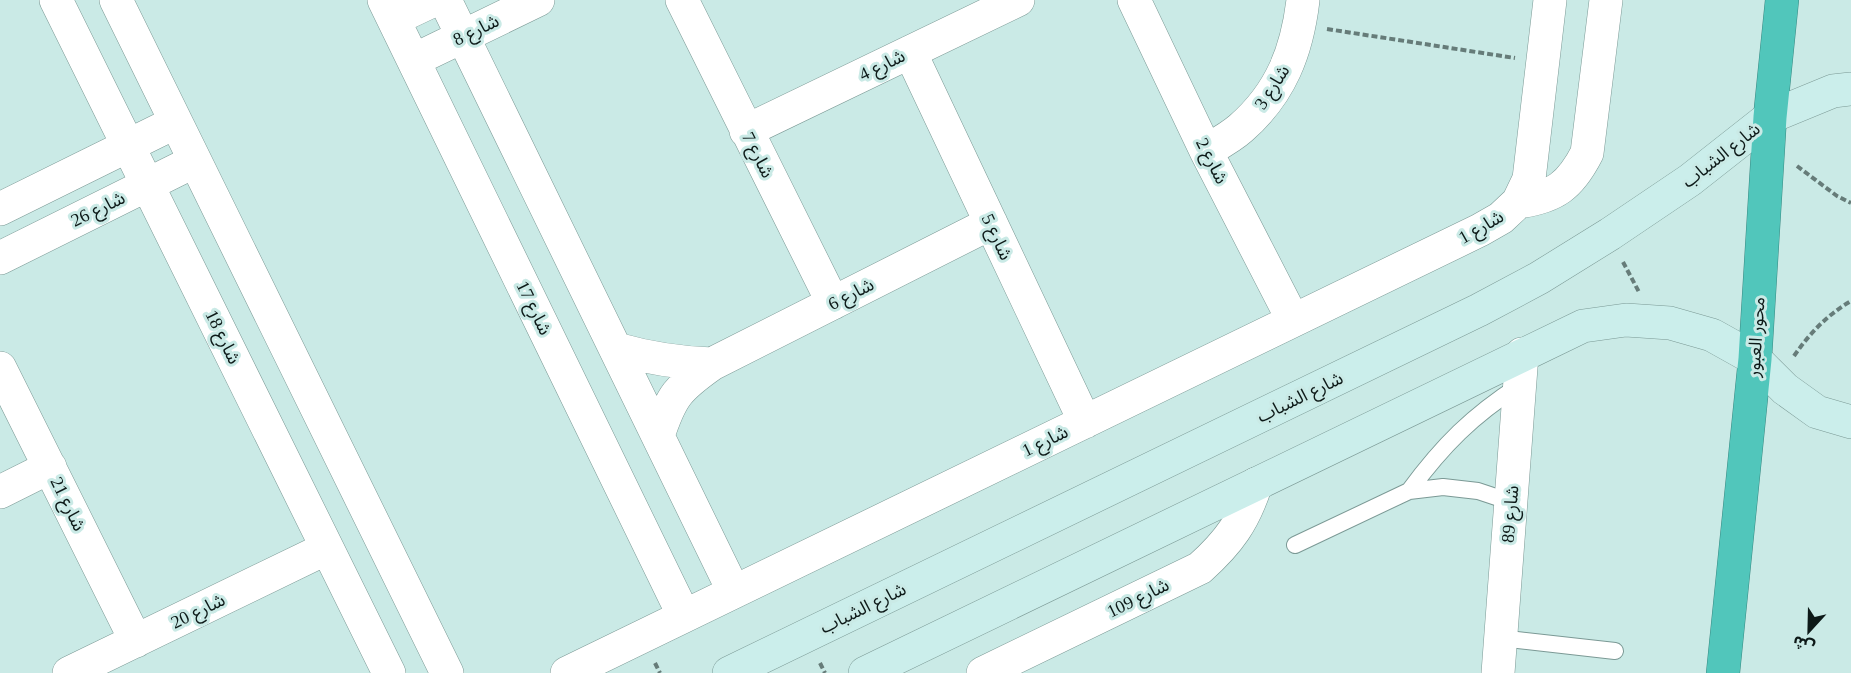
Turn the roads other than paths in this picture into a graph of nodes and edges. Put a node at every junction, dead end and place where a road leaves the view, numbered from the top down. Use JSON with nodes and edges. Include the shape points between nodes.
{"nodes":[{"id":1,"x":56,"y":0,"type":"edge"},
{"id":2,"x":116,"y":0,"type":"edge"},
{"id":3,"x":434,"y":0,"type":"edge"},
{"id":4,"x":445,"y":0,"type":"edge"},
{"id":5,"x":538,"y":0,"type":"edge"},
{"id":6,"x":1018,"y":0,"type":"edge"},
{"id":7,"x":1134,"y":0,"type":"edge"},
{"id":8,"x":1550,"y":0,"type":"edge"},
{"id":9,"x":1606,"y":0,"type":"edge"},
{"id":10,"x":1782,"y":0,"type":"edge"},
{"id":11,"x":681,"y":2,"type":"edge"},
{"id":12,"x":389,"y":10,"type":"edge"},
{"id":13,"x":1302,"y":12,"type":"edge"},
{"id":14,"x":463,"y":36,"type":"junction"},
{"id":15,"x":910,"y":52,"type":"junction"},
{"id":16,"x":414,"y":60,"type":"junction"},
{"id":17,"x":1851,"y":89,"type":"edge"},
{"id":18,"x":176,"y":122,"type":"junction"},
{"id":19,"x":1769,"y":128,"type":"junction"},
{"id":20,"x":746,"y":131,"type":"junction"},
{"id":21,"x":129,"y":146,"type":"junction"},
{"id":22,"x":1206,"y":151,"type":"junction"},
{"id":23,"x":195,"y":161,"type":"junction"},
{"id":24,"x":148,"y":185,"type":"junction"},
{"id":25,"x":1518,"y":202,"type":"junction"},
{"id":26,"x":0,"y":209,"type":"edge"},
{"id":27,"x":991,"y":223,"type":"junction"},
{"id":28,"x":0,"y":258,"type":"edge"},
{"id":29,"x":833,"y":303,"type":"junction"},
{"id":30,"x":1293,"y":321,"type":"junction"},
{"id":31,"x":616,"y":349,"type":"junction"},
{"id":32,"x":711,"y":364,"type":"junction"},
{"id":33,"x":0,"y":368,"type":"edge"},
{"id":34,"x":1522,"y":369,"type":"junction"},
{"id":35,"x":1766,"y":370,"type":"junction"},
{"id":36,"x":1085,"y":422,"type":"junction"},
{"id":37,"x":1851,"y":422,"type":"edge"},
{"id":38,"x":658,"y":436,"type":"junction"},
{"id":39,"x":50,"y":467,"type":"junction"},
{"id":40,"x":1256,"y":484,"type":"junction"},
{"id":41,"x":1409,"y":491,"type":"junction"},
{"id":42,"x":0,"y":492,"type":"edge"},
{"id":43,"x":1511,"y":502,"type":"junction"},
{"id":44,"x":1295,"y":545,"type":"dead end"},
{"id":45,"x":327,"y":548,"type":"junction"},
{"id":46,"x":734,"y":592,"type":"junction"},
{"id":47,"x":684,"y":616,"type":"junction"},
{"id":48,"x":1500,"y":638,"type":"junction"},
{"id":49,"x":136,"y":641,"type":"junction"},
{"id":50,"x":1615,"y":651,"type":"dead end"},
{"id":51,"x":69,"y":673,"type":"edge"},
{"id":52,"x":389,"y":673,"type":"edge"},
{"id":53,"x":447,"y":673,"type":"edge"},
{"id":54,"x":567,"y":673,"type":"edge"},
{"id":55,"x":729,"y":673,"type":"edge"},
{"id":56,"x":865,"y":673,"type":"edge"},
{"id":57,"x":983,"y":673,"type":"edge"},
{"id":58,"x":1498,"y":673,"type":"edge"},
{"id":59,"x":1723,"y":673,"type":"edge"}],
"edges":[{"from":1,"to":21,"type":"street","name":"شارع 18"},
{"from":2,"to":18,"type":"street"},
{"from":3,"to":12,"type":"street"},
{"from":4,"to":14,"type":"street"},
{"from":5,"to":14,"type":"street","name":"شارع 8"},
{"from":6,"to":15,"type":"street","name":"شارع 4"},
{"from":7,"to":22,"type":"street","name":"شارع 2"},
{"from":8,"to":25,"type":"street","name":"شارع 1","via":[[1528,179]]},
{"from":9,"to":25,"type":"street","name":"شارع 1","via":[[1587,153],[1577,173],[1561,189],[1541,199]]},
{"from":10,"to":19,"type":"highway","name":"محور العبور"},
{"from":11,"to":20,"type":"street","name":"شارع 7"},
{"from":12,"to":16,"type":"street","name":"شارع 17"},
{"from":13,"to":22,"type":"street","name":"شارع 3","via":[[1289,64],[1269,99],[1241,129]]},
{"from":14,"to":16,"type":"street","name":"شارع 8"},
{"from":14,"to":31,"type":"street"},
{"from":15,"to":20,"type":"street","name":"شارع 4"},
{"from":15,"to":27,"type":"street","name":"شارع 5"},
{"from":16,"to":47,"type":"street","name":"شارع 17"},
{"from":17,"to":19,"type":"street","name":"شارع الشباب","via":[[1833,91]]},
{"from":18,"to":21,"type":"street"},
{"from":18,"to":23,"type":"street"},
{"from":19,"to":35,"type":"highway","name":"محور العبور"},
{"from":19,"to":55,"type":"street","name":"شارع الشباب","via":[[1610,234],[1479,310]]},
{"from":20,"to":29,"type":"street","name":"شارع 7"},
{"from":21,"to":24,"type":"street","name":"شارع 18"},
{"from":21,"to":26,"type":"street"},
{"from":22,"to":30,"type":"street","name":"شارع 2"},
{"from":23,"to":24,"type":"street","name":"شارع 26"},
{"from":23,"to":53,"type":"street"},
{"from":24,"to":28,"type":"street","name":"شارع 26"},
{"from":24,"to":45,"type":"street","name":"شارع 18"},
{"from":25,"to":30,"type":"street","name":"شارع 1","via":[[1480,230]]},
{"from":27,"to":29,"type":"street","name":"شارع 6"},
{"from":27,"to":36,"type":"street","name":"شارع 5"},
{"from":29,"to":32,"type":"street","name":"شارع 6"},
{"from":30,"to":36,"type":"street","name":"شارع 1"},
{"from":31,"to":32,"type":"street","name":"شارع 6","via":[[668,362]]},
{"from":31,"to":38,"type":"street"},
{"from":32,"to":38,"type":"street","name":"شارع 6","via":[[686,382],[668,406]]},
{"from":33,"to":39,"type":"street","name":"شارع 21"},
{"from":34,"to":35,"type":"street","via":[[1583,326],[1626,320],[1670,323],[1712,335]]},
{"from":34,"to":40,"type":"street"},
{"from":34,"to":41,"type":"lane","via":[[1458,431]]},
{"from":34,"to":43,"type":"street","name":"شارع 89"},
{"from":35,"to":37,"type":"street","via":[[1817,412]]},
{"from":35,"to":59,"type":"highway","name":"محور العبور"},
{"from":36,"to":46,"type":"street","name":"شارع 1"},
{"from":38,"to":46,"type":"street"},
{"from":39,"to":42,"type":"street"},
{"from":39,"to":49,"type":"street","name":"شارع 21"},
{"from":40,"to":56,"type":"street"},
{"from":40,"to":57,"type":"street","name":"شارع 109","via":[[1236,531],[1200,568]]},
{"from":41,"to":43,"type":"lane","via":[[1443,487],[1478,491]]},
{"from":41,"to":44,"type":"lane"},
{"from":43,"to":48,"type":"street","name":"شارع 89"},
{"from":45,"to":49,"type":"street","name":"شارع 20"},
{"from":45,"to":52,"type":"street","name":"شارع 18"},
{"from":46,"to":47,"type":"street","name":"شارع 1"},
{"from":47,"to":54,"type":"street","name":"شارع 1"},
{"from":48,"to":50,"type":"lane"},
{"from":48,"to":58,"type":"street","name":"شارع 89"},
{"from":49,"to":51,"type":"street","name":"شارع 20"}]}
